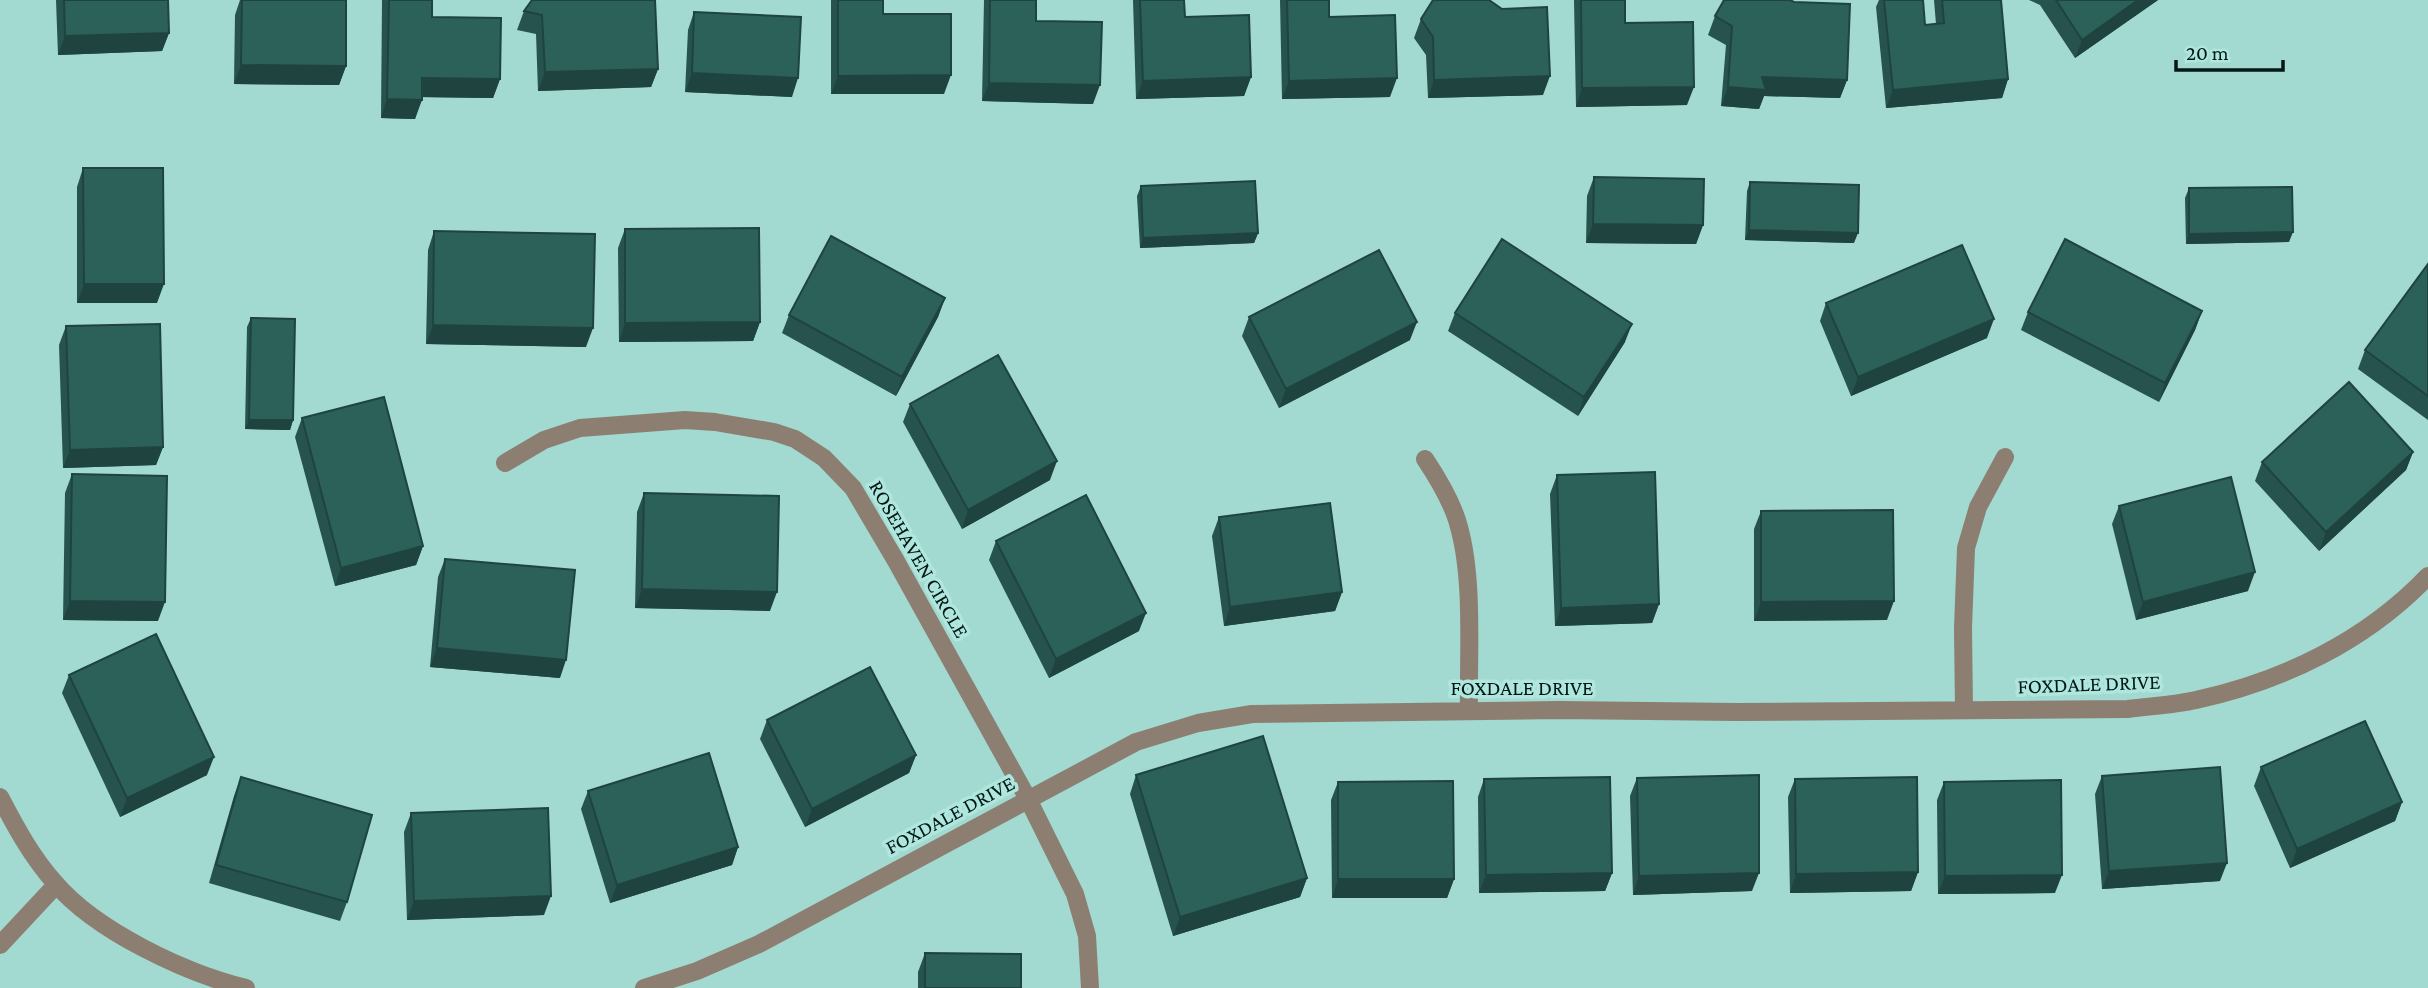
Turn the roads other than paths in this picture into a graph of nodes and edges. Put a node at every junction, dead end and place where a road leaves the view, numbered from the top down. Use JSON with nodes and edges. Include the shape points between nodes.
{"nodes":[{"id":1,"x":2005,"y":457,"type":"dead end"},
{"id":2,"x":1425,"y":459,"type":"dead end"},
{"id":3,"x":505,"y":463,"type":"dead end"},
{"id":4,"x":2428,"y":576,"type":"edge"},
{"id":5,"x":1964,"y":710,"type":"junction"},
{"id":6,"x":1469,"y":711,"type":"junction"},
{"id":7,"x":0,"y":797,"type":"edge"},
{"id":8,"x":1028,"y":799,"type":"junction"},
{"id":9,"x":56,"y":885,"type":"junction"},
{"id":10,"x":0,"y":946,"type":"edge"},
{"id":11,"x":246,"y":988,"type":"edge"},
{"id":12,"x":644,"y":988,"type":"edge"},
{"id":13,"x":1090,"y":988,"type":"edge"}],
"edges":[{"from":1,"to":5,"type":"street","via":[[1978,507],[1966,548]]},
{"from":2,"to":6,"type":"street","via":[[1458,525],[1467,564]]},
{"from":3,"to":8,"type":"street","name":"ROSEHAVEN CIRCLE","via":[[544,440],[580,428],[685,420],[774,432],[824,458],[853,488]]},
{"from":4,"to":5,"type":"street","name":"FOXDALE DRIVE","via":[[2370,626],[2318,658],[2255,685],[2194,701],[2128,709]]},
{"from":5,"to":6,"type":"street","name":"FOXDALE DRIVE"},
{"from":6,"to":8,"type":"street","name":"FOXDALE DRIVE","via":[[1252,714],[1198,723],[1136,742]]},
{"from":7,"to":9,"type":"street","via":[[20,836]]},
{"from":8,"to":12,"type":"street","name":"FOXDALE DRIVE","via":[[759,944]]},
{"from":8,"to":13,"type":"street","name":"ROSEHAVEN CIRCLE","via":[[1075,894],[1087,936]]},
{"from":9,"to":10,"type":"street"},
{"from":9,"to":11,"type":"street","via":[[97,921],[169,960]]}]}
